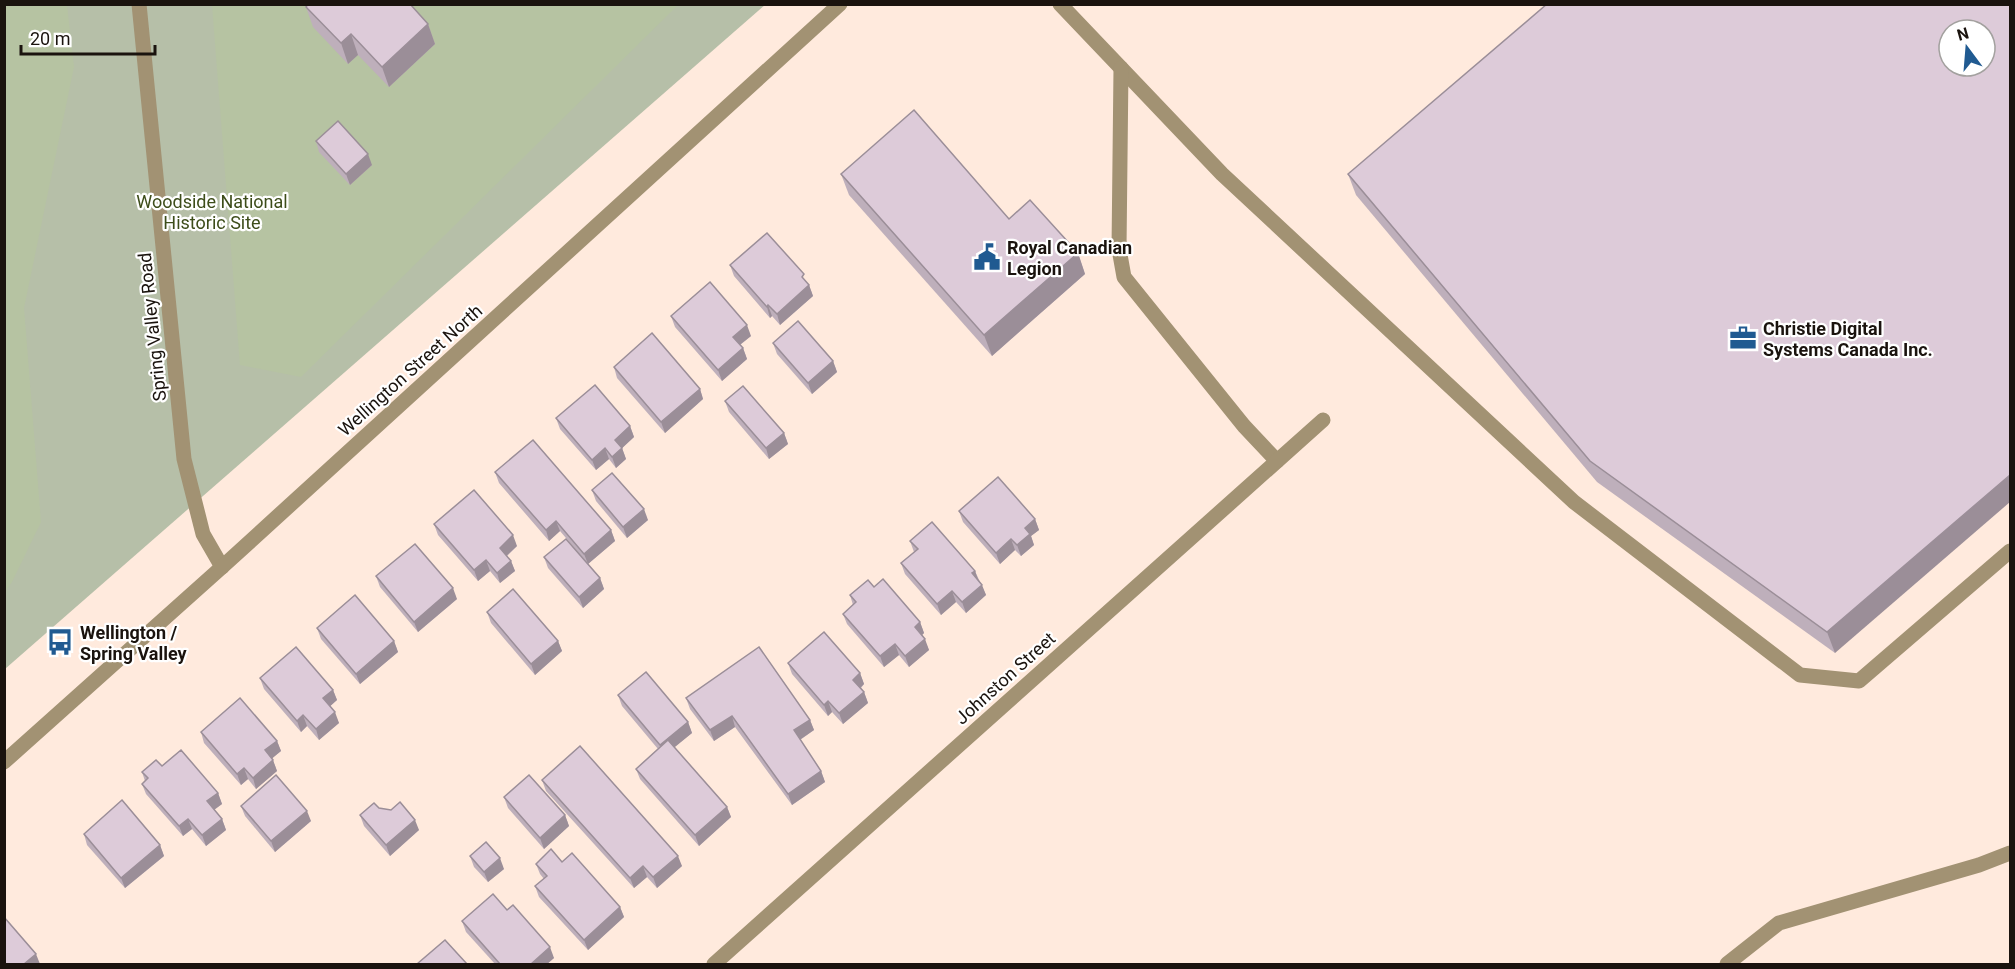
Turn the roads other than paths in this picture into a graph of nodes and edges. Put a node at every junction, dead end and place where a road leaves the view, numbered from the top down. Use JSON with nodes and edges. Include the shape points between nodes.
{"nodes":[{"id":1,"x":140,"y":4,"type":"edge"},
{"id":2,"x":840,"y":4,"type":"edge"},
{"id":3,"x":1060,"y":4,"type":"edge"},
{"id":4,"x":1121,"y":68,"type":"junction"},
{"id":5,"x":1323,"y":420,"type":"dead end"},
{"id":6,"x":1277,"y":461,"type":"junction"},
{"id":7,"x":2010,"y":551,"type":"edge"},
{"id":8,"x":222,"y":567,"type":"junction"},
{"id":9,"x":4,"y":762,"type":"edge"},
{"id":10,"x":2010,"y":853,"type":"edge"},
{"id":11,"x":714,"y":964,"type":"edge"},
{"id":12,"x":1727,"y":964,"type":"edge"}],
"edges":[{"from":1,"to":8,"type":"street","name":"Spring Valley Road","via":[[184,459],[203,534]]},
{"from":2,"to":8,"type":"street","name":"Wellington Street North"},
{"from":3,"to":4,"type":"street"},
{"from":4,"to":6,"type":"street","via":[[1119,249],[1124,277]]},
{"from":4,"to":7,"type":"street","via":[[1222,174],[1574,502],[1800,675],[1859,681]]},
{"from":5,"to":6,"type":"street","name":"Johnston Street"},
{"from":6,"to":11,"type":"street","name":"Johnston Street"},
{"from":8,"to":9,"type":"street","name":"Wellington Street North"},
{"from":10,"to":12,"type":"street","via":[[1779,923]]}]}
